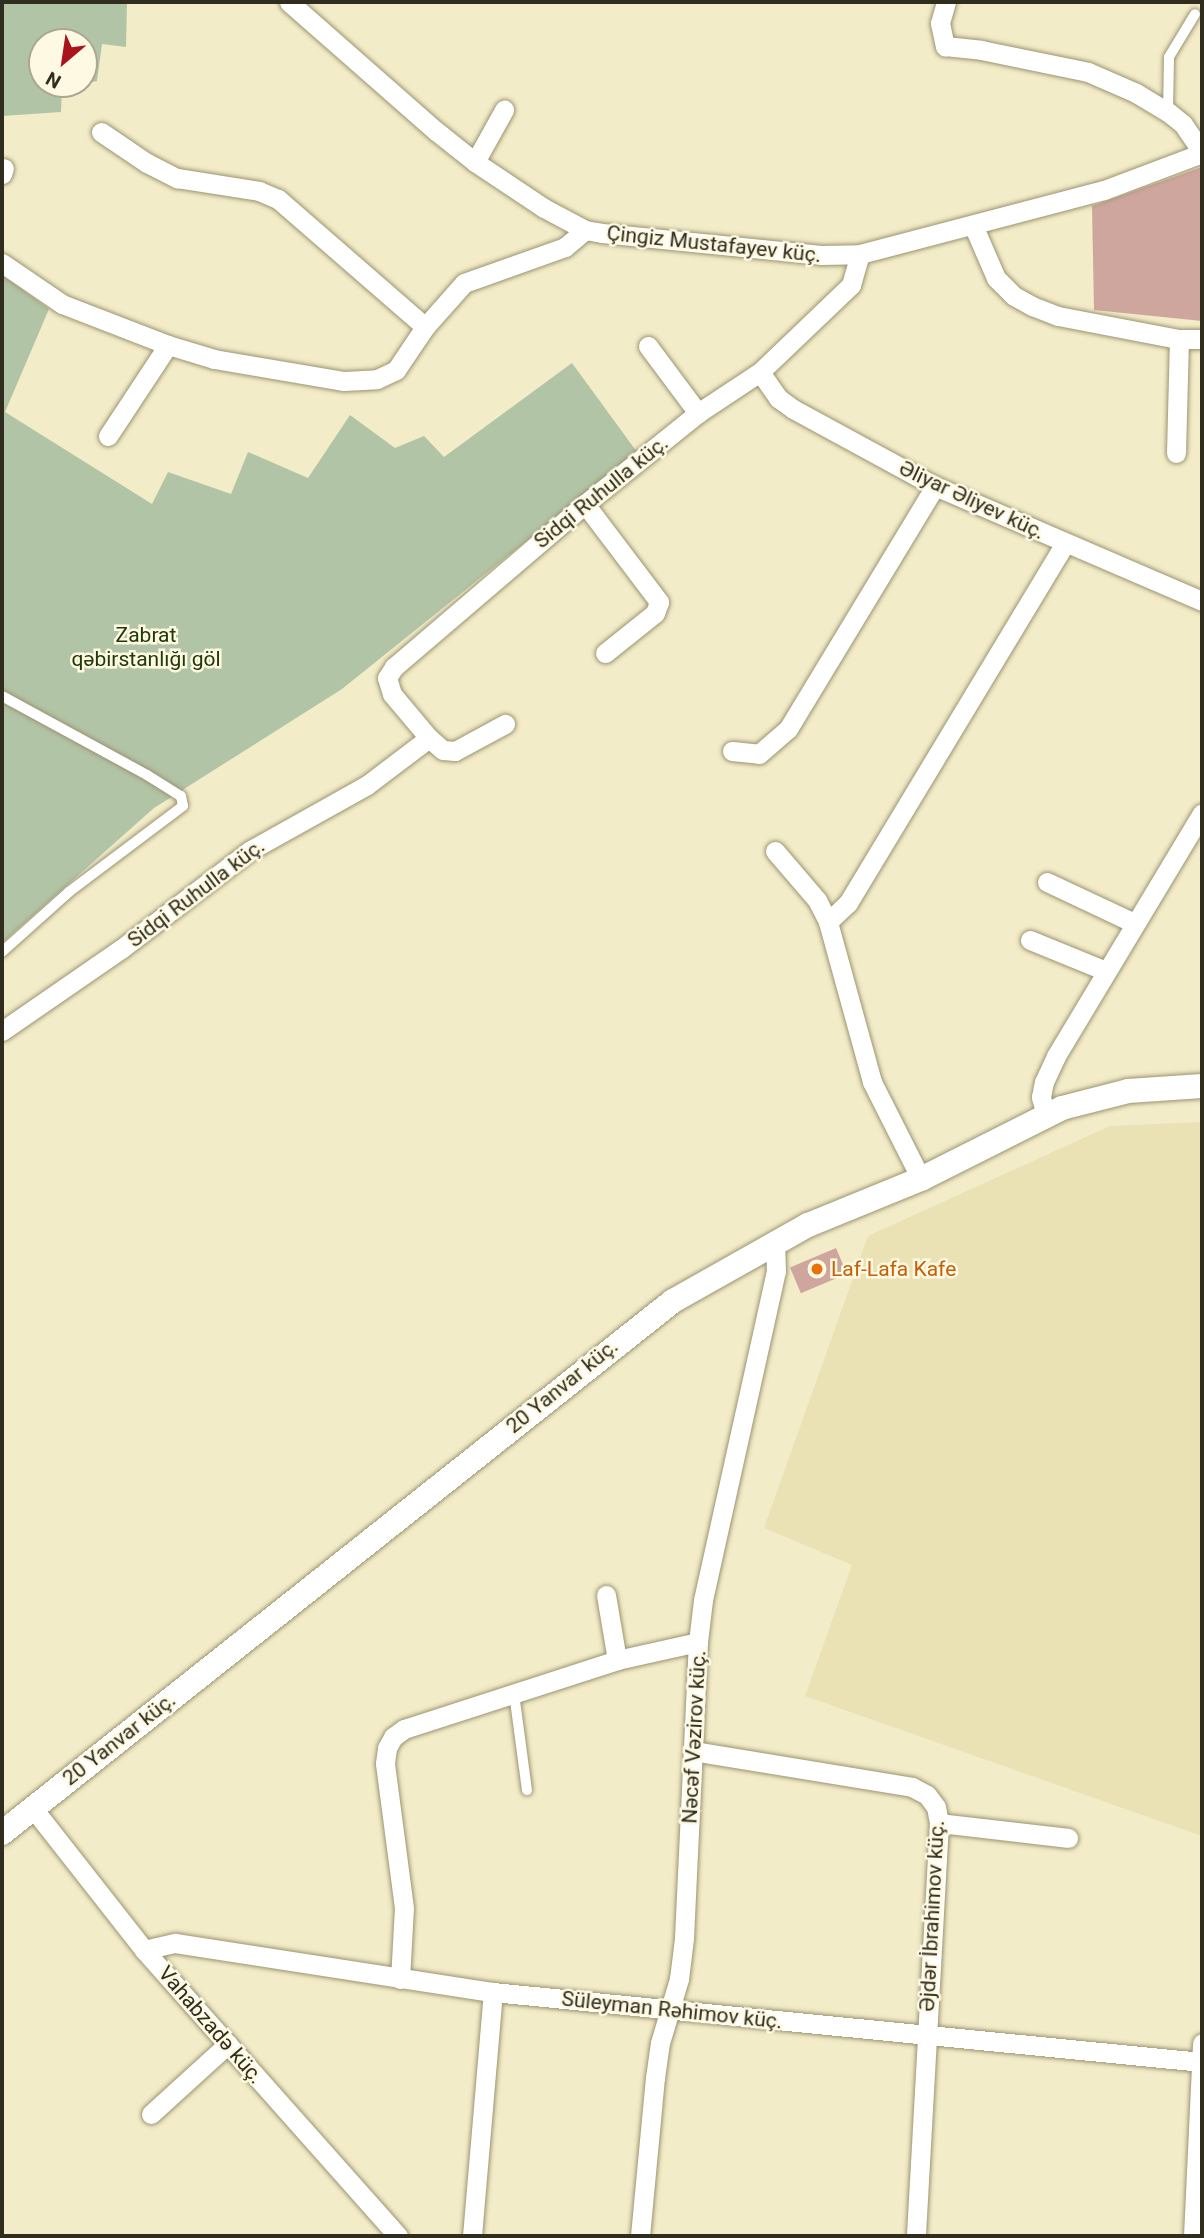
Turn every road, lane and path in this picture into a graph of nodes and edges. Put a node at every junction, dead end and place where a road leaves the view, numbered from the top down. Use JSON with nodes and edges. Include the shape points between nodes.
{"nodes":[{"id":1,"x":289,"y":2,"type":"edge"},
{"id":2,"x":946,"y":2,"type":"edge"},
{"id":3,"x":1195,"y":13,"type":"dead end"},
{"id":4,"x":504,"y":110,"type":"dead end"},
{"id":5,"x":1168,"y":112,"type":"junction"},
{"id":6,"x":101,"y":132,"type":"dead end"},
{"id":7,"x":1202,"y":152,"type":"edge"},
{"id":8,"x":475,"y":162,"type":"junction"},
{"id":9,"x":973,"y":225,"type":"junction"},
{"id":10,"x":584,"y":230,"type":"junction"},
{"id":11,"x":860,"y":254,"type":"junction"},
{"id":12,"x":2,"y":263,"type":"edge"},
{"id":13,"x":425,"y":327,"type":"junction"},
{"id":14,"x":1179,"y":339,"type":"junction"},
{"id":15,"x":1202,"y":339,"type":"edge"},
{"id":16,"x":169,"y":345,"type":"junction"},
{"id":17,"x":648,"y":346,"type":"dead end"},
{"id":18,"x":760,"y":372,"type":"junction"},
{"id":19,"x":698,"y":414,"type":"junction"},
{"id":20,"x":108,"y":436,"type":"dead end"},
{"id":21,"x":1176,"y":453,"type":"dead end"},
{"id":22,"x":935,"y":486,"type":"junction"},
{"id":23,"x":585,"y":504,"type":"junction"},
{"id":24,"x":1065,"y":543,"type":"junction"},
{"id":25,"x":1202,"y":601,"type":"edge"},
{"id":26,"x":606,"y":653,"type":"dead end"},
{"id":27,"x":2,"y":696,"type":"edge"},
{"id":28,"x":505,"y":724,"type":"dead end"},
{"id":29,"x":429,"y":737,"type":"junction"},
{"id":30,"x":732,"y":751,"type":"dead end"},
{"id":31,"x":1202,"y":813,"type":"edge"},
{"id":32,"x":775,"y":851,"type":"dead end"},
{"id":33,"x":1047,"y":882,"type":"dead end"},
{"id":34,"x":828,"y":922,"type":"junction"},
{"id":35,"x":1134,"y":923,"type":"junction"},
{"id":36,"x":1030,"y":940,"type":"dead end"},
{"id":37,"x":2,"y":952,"type":"edge"},
{"id":38,"x":1106,"y":971,"type":"junction"},
{"id":39,"x":2,"y":1031,"type":"edge"},
{"id":40,"x":1202,"y":1086,"type":"edge"},
{"id":41,"x":1046,"y":1115,"type":"junction"},
{"id":42,"x":921,"y":1179,"type":"junction"},
{"id":43,"x":775,"y":1242,"type":"junction"},
{"id":44,"x":606,"y":1595,"type":"dead end"},
{"id":45,"x":698,"y":1642,"type":"junction"},
{"id":46,"x":617,"y":1660,"type":"junction"},
{"id":47,"x":514,"y":1693,"type":"junction"},
{"id":48,"x":693,"y":1751,"type":"junction"},
{"id":49,"x":527,"y":1790,"type":"dead end"},
{"id":50,"x":32,"y":1807,"type":"junction"},
{"id":51,"x":939,"y":1823,"type":"junction"},
{"id":52,"x":2,"y":1833,"type":"edge"},
{"id":53,"x":1068,"y":1838,"type":"dead end"},
{"id":54,"x":144,"y":1950,"type":"junction"},
{"id":55,"x":401,"y":1979,"type":"junction"},
{"id":56,"x":493,"y":1992,"type":"junction"},
{"id":57,"x":669,"y":2010,"type":"junction"},
{"id":58,"x":926,"y":2034,"type":"junction"},
{"id":59,"x":228,"y":2044,"type":"junction"},
{"id":60,"x":1202,"y":2055,"type":"edge"},
{"id":61,"x":151,"y":2114,"type":"dead end"},
{"id":62,"x":1199,"y":2150,"type":"edge"},
{"id":63,"x":398,"y":2236,"type":"edge"},
{"id":64,"x":472,"y":2236,"type":"edge"},
{"id":65,"x":640,"y":2236,"type":"edge"},
{"id":66,"x":916,"y":2236,"type":"edge"},
{"id":67,"x":1193,"y":2236,"type":"edge"}],
"edges":[{"from":1,"to":8,"type":"street","name":"Çingiz Mustafayev küç."},
{"from":2,"to":5,"type":"street","via":[[940,23],[945,46],[1088,72]]},
{"from":3,"to":5,"type":"lane","via":[[1169,57]]},
{"from":4,"to":8,"type":"street"},
{"from":5,"to":7,"type":"street","via":[[1183,124]]},
{"from":6,"to":13,"type":"street","via":[[177,178],[259,191],[278,199]]},
{"from":7,"to":9,"type":"street","name":"Çingiz Mustafayev küç.","via":[[1104,190]]},
{"from":8,"to":10,"type":"street","name":"Çingiz Mustafayev küç."},
{"from":9,"to":11,"type":"street","name":"Çingiz Mustafayev küç."},
{"from":9,"to":14,"type":"street","via":[[996,278],[1014,296],[1058,316]]},
{"from":10,"to":11,"type":"street","name":"Çingiz Mustafayev küç.","via":[[788,252]]},
{"from":10,"to":13,"type":"street","via":[[565,247],[464,284]]},
{"from":11,"to":18,"type":"street","name":"Sidqi Ruhulla küç.","via":[[851,285]]},
{"from":12,"to":16,"type":"street","via":[[62,304]]},
{"from":13,"to":16,"type":"street","via":[[396,370],[377,379],[355,380],[214,359]]},
{"from":14,"to":15,"type":"street"},
{"from":14,"to":21,"type":"street"},
{"from":16,"to":20,"type":"street"},
{"from":17,"to":19,"type":"street"},
{"from":18,"to":19,"type":"street","name":"Sidqi Ruhulla küç."},
{"from":18,"to":22,"type":"street","name":"Əliyar Əliyev küç.","via":[[778,398],[793,409]]},
{"from":19,"to":23,"type":"street","name":"Sidqi Ruhulla küç."},
{"from":22,"to":24,"type":"street","name":"Əliyar Əliyev küç."},
{"from":22,"to":30,"type":"street","via":[[788,729],[759,754]]},
{"from":23,"to":26,"type":"street","via":[[659,602],[655,613]]},
{"from":23,"to":29,"type":"street","name":"Sidqi Ruhulla küç.","via":[[394,667],[387,678],[393,694]]},
{"from":24,"to":25,"type":"street","name":"Əliyar Əliyev küç."},
{"from":24,"to":34,"type":"street","via":[[848,903]]},
{"from":27,"to":37,"type":"lane","via":[[147,775],[181,796],[183,806],[69,892]]},
{"from":28,"to":29,"type":"street","name":"Sidqi Ruhulla küç.","via":[[455,751],[443,750]]},
{"from":29,"to":39,"type":"street","name":"Sidqi Ruhulla küç.","via":[[366,785],[249,851],[121,949]]},
{"from":31,"to":35,"type":"street"},
{"from":32,"to":34,"type":"street","via":[[817,901]]},
{"from":33,"to":35,"type":"street"},
{"from":34,"to":42,"type":"street","via":[[872,1082]]},
{"from":35,"to":38,"type":"street"},
{"from":36,"to":38,"type":"street"},
{"from":38,"to":41,"type":"street","via":[[1044,1082],[1041,1097]]},
{"from":40,"to":41,"type":"street","name":"20 Yanvar küç.","via":[[1102,1096]]},
{"from":41,"to":42,"type":"street","name":"20 Yanvar küç."},
{"from":42,"to":43,"type":"street","name":"20 Yanvar küç."},
{"from":43,"to":45,"type":"street","name":"Nəcəf Vəzirov küç.","via":[[776,1271],[703,1600]]},
{"from":43,"to":50,"type":"street","name":"20 Yanvar küç.","via":[[640,1324]]},
{"from":44,"to":46,"type":"street"},
{"from":45,"to":46,"type":"street"},
{"from":45,"to":48,"type":"street","name":"Nəcəf Vəzirov küç."},
{"from":46,"to":47,"type":"street"},
{"from":47,"to":49,"type":"lane"},
{"from":47,"to":55,"type":"street","via":[[404,1729],[387,1748],[385,1763],[404,1908]]},
{"from":48,"to":51,"type":"street","name":"Əjdər İbrahimov küç.","via":[[912,1787],[936,1807]]},
{"from":48,"to":57,"type":"street","name":"Nəcəf Vəzirov küç.","via":[[684,1938]]},
{"from":50,"to":52,"type":"street","name":"20 Yanvar küç."},
{"from":50,"to":54,"type":"street","name":"Vahabzadə küç."},
{"from":51,"to":53,"type":"street"},
{"from":51,"to":58,"type":"street","name":"Əjdər İbrahimov küç."},
{"from":54,"to":55,"type":"street","name":"Süleyman Rəhimov küç.","via":[[158,1945],[194,1945]]},
{"from":54,"to":59,"type":"street","name":"Vahabzadə küç."},
{"from":55,"to":56,"type":"street","name":"Süleyman Rəhimov küç."},
{"from":56,"to":57,"type":"street","name":"Süleyman Rəhimov küç."},
{"from":56,"to":64,"type":"street"},
{"from":57,"to":58,"type":"street","name":"Süleyman Rəhimov küç."},
{"from":57,"to":65,"type":"street","name":"Nəcəf Vəzirov küç.","via":[[655,2078]]},
{"from":58,"to":60,"type":"street","name":"Süleyman Rəhimov küç."},
{"from":58,"to":66,"type":"street","name":"Əjdər İbrahimov küç."},
{"from":59,"to":61,"type":"street"},
{"from":59,"to":63,"type":"street","name":"Vahabzadə küç."},
{"from":60,"to":62,"type":"street"},
{"from":62,"to":67,"type":"street"}]}
